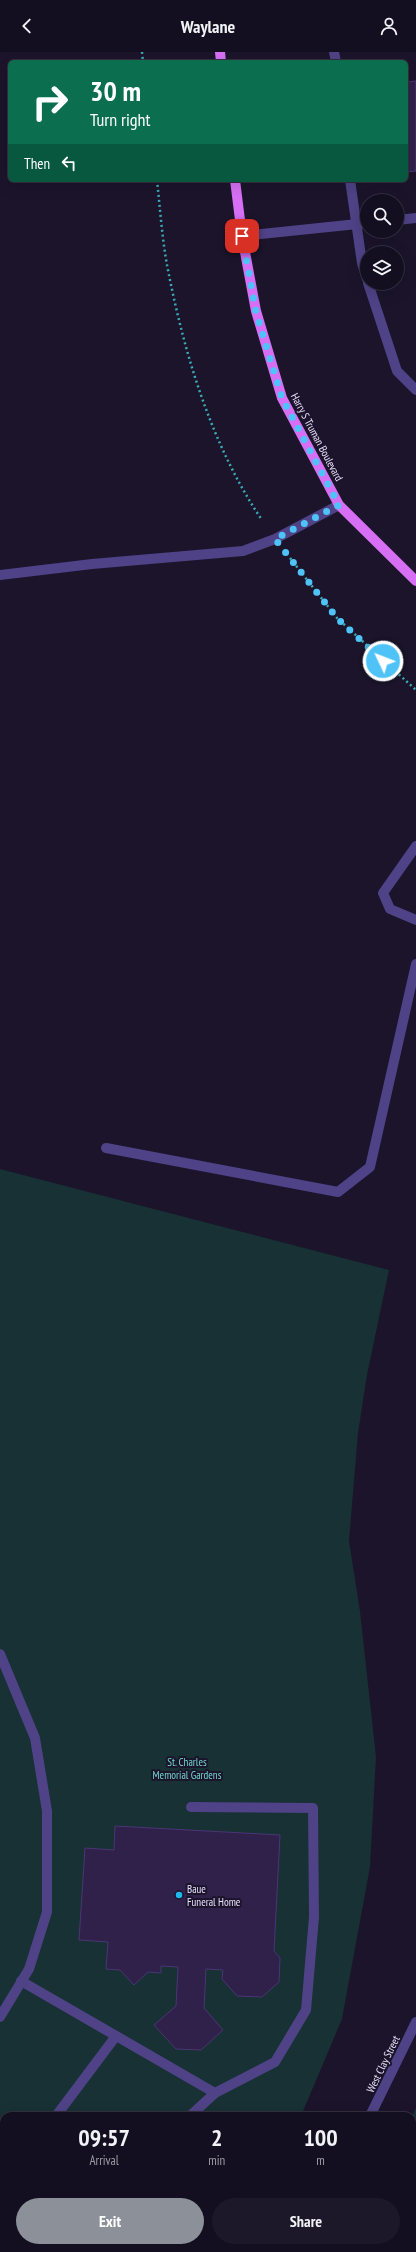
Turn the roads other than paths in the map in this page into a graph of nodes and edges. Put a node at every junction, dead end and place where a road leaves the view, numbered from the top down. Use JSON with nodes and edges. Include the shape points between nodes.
{"nodes":[{"id":1,"x":235,"y":182,"type":"edge"},
{"id":2,"x":350,"y":182,"type":"edge"},
{"id":3,"x":416,"y":218,"type":"edge"},
{"id":4,"x":404,"y":219,"type":"edge"},
{"id":5,"x":356,"y":224,"type":"junction"},
{"id":6,"x":360,"y":224,"type":"edge"},
{"id":7,"x":242,"y":236,"type":"junction"},
{"id":8,"x":360,"y":250,"type":"edge"},
{"id":9,"x":370,"y":290,"type":"edge"},
{"id":10,"x":416,"y":390,"type":"edge"},
{"id":11,"x":339,"y":505,"type":"junction"},
{"id":12,"x":0,"y":575,"type":"edge"},
{"id":13,"x":416,"y":581,"type":"edge"},
{"id":14,"x":416,"y":846,"type":"edge"},
{"id":15,"x":416,"y":920,"type":"edge"},
{"id":16,"x":416,"y":964,"type":"edge"},
{"id":17,"x":106,"y":1148,"type":"dead end"},
{"id":18,"x":0,"y":1654,"type":"edge"},
{"id":19,"x":191,"y":1807,"type":"dead end"},
{"id":20,"x":21,"y":1981,"type":"junction"},
{"id":21,"x":0,"y":2017,"type":"edge"},
{"id":22,"x":416,"y":2022,"type":"edge"},
{"id":23,"x":116,"y":2036,"type":"junction"},
{"id":24,"x":215,"y":2093,"type":"junction"},
{"id":25,"x":59,"y":2112,"type":"edge"},
{"id":26,"x":194,"y":2112,"type":"edge"},
{"id":27,"x":372,"y":2112,"type":"edge"}],
"edges":[{"from":1,"to":7,"type":"main road","name":"Harry S Truman Boulevard"},
{"from":2,"to":5,"type":"street"},
{"from":3,"to":4,"type":"street"},
{"from":5,"to":6,"type":"street"},
{"from":5,"to":7,"type":"street"},
{"from":5,"to":8,"type":"street"},
{"from":7,"to":11,"type":"main road","name":"Harry S Truman Boulevard","via":[[256,312],[282,398]]},
{"from":9,"to":10,"type":"street","via":[[397,371]]},
{"from":11,"to":12,"type":"street","via":[[275,539],[243,551]]},
{"from":11,"to":13,"type":"main road","name":"Harry S Truman Boulevard"},
{"from":14,"to":15,"type":"street","via":[[383,893],[390,909]]},
{"from":16,"to":17,"type":"street","via":[[370,1167],[338,1192]]},
{"from":18,"to":20,"type":"street","via":[[35,1738],[47,1811],[47,1912],[28,1969]]},
{"from":19,"to":24,"type":"street","via":[[313,1808],[314,1917],[306,2010],[275,2062]]},
{"from":20,"to":21,"type":"street"},
{"from":20,"to":23,"type":"street"},
{"from":22,"to":27,"type":"street","name":"West Clay Street"},
{"from":23,"to":24,"type":"street"},
{"from":23,"to":25,"type":"street"},
{"from":24,"to":26,"type":"street"}]}
